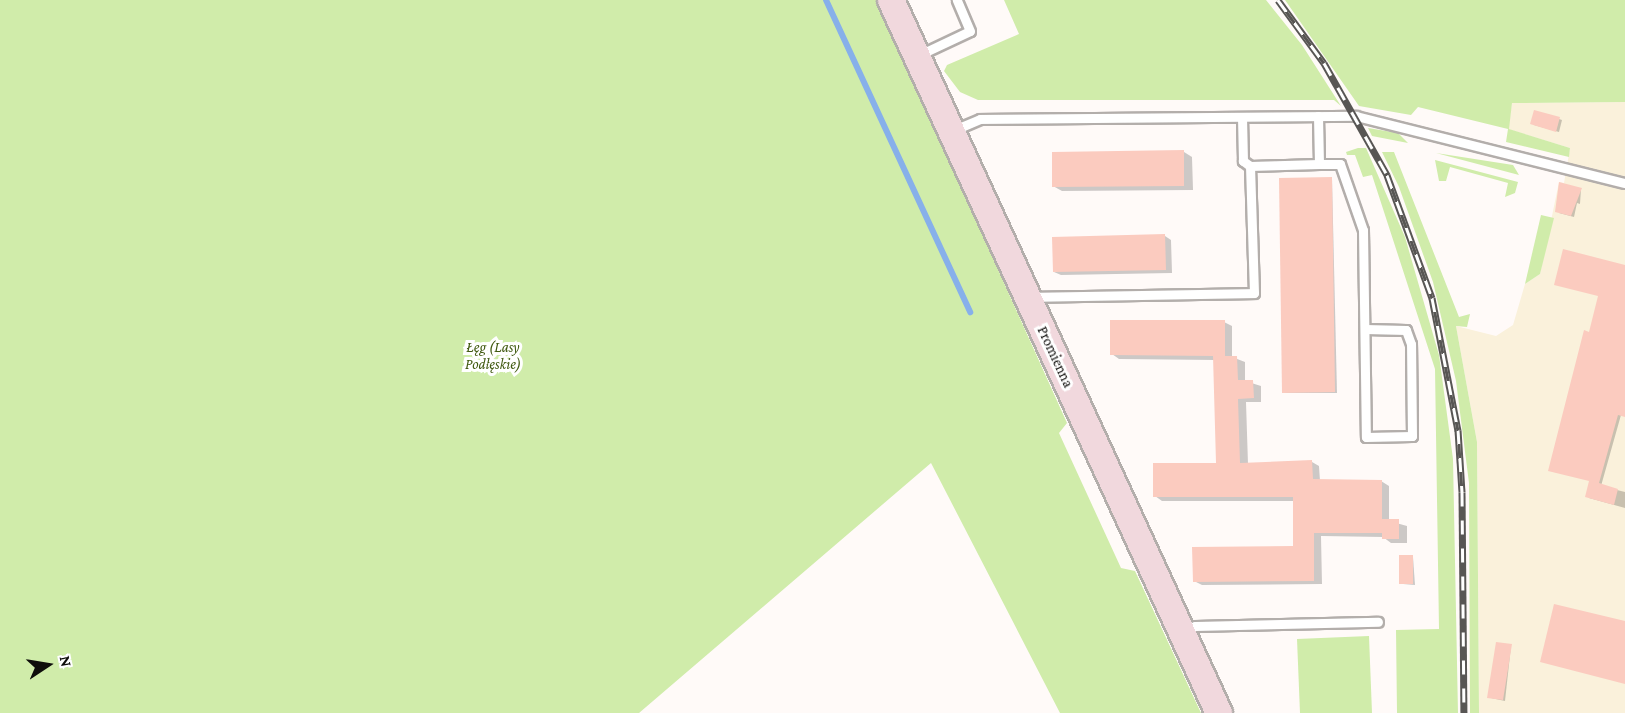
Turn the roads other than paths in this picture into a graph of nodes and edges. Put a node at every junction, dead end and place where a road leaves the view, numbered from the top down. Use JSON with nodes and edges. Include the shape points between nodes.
{"nodes":[{"id":1,"x":891,"y":0,"type":"edge"},
{"id":2,"x":957,"y":0,"type":"edge"},
{"id":3,"x":917,"y":56,"type":"junction"},
{"id":4,"x":1318,"y":116,"type":"junction"},
{"id":5,"x":1242,"y":117,"type":"junction"},
{"id":6,"x":951,"y":131,"type":"junction"},
{"id":7,"x":1319,"y":164,"type":"junction"},
{"id":8,"x":1250,"y":166,"type":"junction"},
{"id":9,"x":1625,"y":183,"type":"edge"},
{"id":10,"x":1027,"y":297,"type":"junction"},
{"id":11,"x":1365,"y":329,"type":"junction"},
{"id":12,"x":1378,"y":622,"type":"dead end"},
{"id":13,"x":1181,"y":631,"type":"junction"},
{"id":14,"x":1219,"y":713,"type":"edge"}],
"edges":[{"from":1,"to":3,"type":"street","name":"Promienna"},
{"from":2,"to":3,"type":"lane","via":[[970,31]]},
{"from":3,"to":6,"type":"street","name":"Promienna"},
{"from":4,"to":5,"type":"lane"},
{"from":4,"to":7,"type":"lane"},
{"from":4,"to":9,"type":"lane","via":[[1366,118]]},
{"from":5,"to":6,"type":"lane","via":[[980,119]]},
{"from":5,"to":8,"type":"lane","via":[[1243,161]]},
{"from":6,"to":10,"type":"street","name":"Promienna"},
{"from":7,"to":8,"type":"lane"},
{"from":7,"to":11,"type":"lane","via":[[1340,164],[1363,230]]},
{"from":8,"to":10,"type":"lane","via":[[1254,293]]},
{"from":10,"to":13,"type":"street","name":"Promienna"},
{"from":11,"to":11,"type":"lane","via":[[1366,437],[1412,436],[1411,344],[1406,330]]},
{"from":12,"to":13,"type":"lane","via":[[1195,626]]},
{"from":13,"to":14,"type":"street","name":"Promienna"}]}
